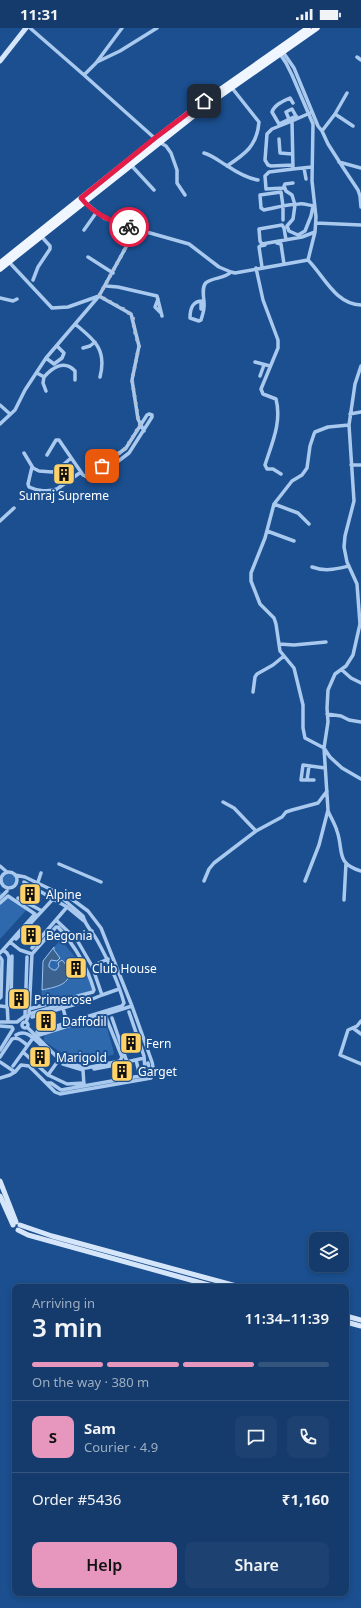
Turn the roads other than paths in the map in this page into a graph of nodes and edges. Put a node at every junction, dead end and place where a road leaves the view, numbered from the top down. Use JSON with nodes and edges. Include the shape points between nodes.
{"nodes":[{"id":1,"x":26,"y":28,"type":"edge"},
{"id":2,"x":30,"y":28,"type":"edge"},
{"id":3,"x":122,"y":28,"type":"edge"},
{"id":4,"x":157,"y":28,"type":"edge"},
{"id":5,"x":311,"y":29,"type":"edge"},
{"id":6,"x":281,"y":53,"type":"junction"},
{"id":7,"x":357,"y":57,"type":"dead end"},
{"id":8,"x":361,"y":60,"type":"edge"},
{"id":9,"x":0,"y":61,"type":"edge"},
{"id":10,"x":96,"y":63,"type":"junction"},
{"id":11,"x":84,"y":75,"type":"junction"},
{"id":12,"x":232,"y":88,"type":"junction"},
{"id":13,"x":347,"y":93,"type":"dead end"},
{"id":14,"x":292,"y":103,"type":"dead end"},
{"id":15,"x":278,"y":105,"type":"junction"},
{"id":16,"x":280,"y":110,"type":"dead end"},
{"id":17,"x":310,"y":113,"type":"junction"},
{"id":18,"x":335,"y":114,"type":"junction"},
{"id":19,"x":297,"y":117,"type":"junction"},
{"id":20,"x":290,"y":120,"type":"junction"},
{"id":21,"x":353,"y":126,"type":"dead end"},
{"id":22,"x":322,"y":130,"type":"junction"},
{"id":23,"x":279,"y":139,"type":"dead end"},
{"id":24,"x":157,"y":140,"type":"junction"},
{"id":25,"x":204,"y":153,"type":"dead end"},
{"id":26,"x":292,"y":154,"type":"junction"},
{"id":27,"x":340,"y":162,"type":"junction"},
{"id":28,"x":130,"y":164,"type":"junction"},
{"id":29,"x":227,"y":166,"type":"junction"},
{"id":30,"x":293,"y":167,"type":"junction"},
{"id":31,"x":312,"y":167,"type":"junction"},
{"id":32,"x":304,"y":168,"type":"junction"},
{"id":33,"x":361,"y":168,"type":"edge"},
{"id":34,"x":306,"y":179,"type":"dead end"},
{"id":35,"x":258,"y":180,"type":"dead end"},
{"id":36,"x":293,"y":183,"type":"dead end"},
{"id":37,"x":284,"y":188,"type":"junction"},
{"id":38,"x":154,"y":190,"type":"dead end"},
{"id":39,"x":185,"y":196,"type":"dead end"},
{"id":40,"x":83,"y":200,"type":"junction"},
{"id":41,"x":295,"y":205,"type":"junction"},
{"id":42,"x":283,"y":206,"type":"junction"},
{"id":43,"x":314,"y":206,"type":"junction"},
{"id":44,"x":361,"y":207,"type":"edge"},
{"id":45,"x":96,"y":212,"type":"junction"},
{"id":46,"x":283,"y":220,"type":"dead end"},
{"id":47,"x":316,"y":223,"type":"junction"},
{"id":48,"x":361,"y":225,"type":"edge"},
{"id":49,"x":136,"y":229,"type":"junction"},
{"id":50,"x":84,"y":230,"type":"dead end"},
{"id":51,"x":315,"y":232,"type":"junction"},
{"id":52,"x":41,"y":236,"type":"junction"},
{"id":53,"x":286,"y":240,"type":"junction"},
{"id":54,"x":88,"y":257,"type":"dead end"},
{"id":55,"x":308,"y":260,"type":"junction"},
{"id":56,"x":9,"y":262,"type":"junction"},
{"id":57,"x":0,"y":263,"type":"edge"},
{"id":58,"x":284,"y":264,"type":"junction"},
{"id":59,"x":262,"y":267,"type":"junction"},
{"id":60,"x":256,"y":268,"type":"junction"},
{"id":61,"x":0,"y":269,"type":"edge"},
{"id":62,"x":231,"y":272,"type":"junction"},
{"id":63,"x":113,"y":273,"type":"junction"},
{"id":64,"x":33,"y":280,"type":"dead end"},
{"id":65,"x":106,"y":286,"type":"junction"},
{"id":66,"x":99,"y":296,"type":"junction"},
{"id":67,"x":0,"y":298,"type":"edge"},
{"id":68,"x":18,"y":299,"type":"dead end"},
{"id":69,"x":203,"y":301,"type":"junction"},
{"id":70,"x":361,"y":305,"type":"edge"},
{"id":71,"x":201,"y":309,"type":"dead end"},
{"id":72,"x":162,"y":315,"type":"dead end"},
{"id":73,"x":75,"y":324,"type":"junction"},
{"id":74,"x":95,"y":342,"type":"junction"},
{"id":75,"x":57,"y":346,"type":"junction"},
{"id":76,"x":83,"y":348,"type":"dead end"},
{"id":77,"x":46,"y":358,"type":"junction"},
{"id":78,"x":255,"y":362,"type":"dead end"},
{"id":79,"x":264,"y":365,"type":"junction"},
{"id":80,"x":270,"y":366,"type":"junction"},
{"id":81,"x":361,"y":366,"type":"edge"},
{"id":82,"x":263,"y":370,"type":"junction"},
{"id":83,"x":37,"y":372,"type":"junction"},
{"id":84,"x":268,"y":372,"type":"junction"},
{"id":85,"x":260,"y":376,"type":"dead end"},
{"id":86,"x":44,"y":377,"type":"junction"},
{"id":87,"x":100,"y":377,"type":"dead end"},
{"id":88,"x":75,"y":380,"type":"dead end"},
{"id":89,"x":355,"y":384,"type":"junction"},
{"id":90,"x":361,"y":386,"type":"edge"},
{"id":91,"x":46,"y":391,"type":"dead end"},
{"id":92,"x":0,"y":405,"type":"edge"},
{"id":93,"x":361,"y":412,"type":"edge"},
{"id":94,"x":10,"y":414,"type":"junction"},
{"id":95,"x":350,"y":414,"type":"junction"},
{"id":96,"x":0,"y":424,"type":"edge"},
{"id":97,"x":140,"y":425,"type":"junction"},
{"id":98,"x":349,"y":425,"type":"junction"},
{"id":99,"x":144,"y":431,"type":"junction"},
{"id":100,"x":127,"y":446,"type":"junction"},
{"id":101,"x":132,"y":449,"type":"junction"},
{"id":102,"x":121,"y":452,"type":"junction"},
{"id":103,"x":24,"y":453,"type":"dead end"},
{"id":104,"x":47,"y":455,"type":"dead end"},
{"id":105,"x":125,"y":456,"type":"junction"},
{"id":106,"x":71,"y":458,"type":"junction"},
{"id":107,"x":351,"y":464,"type":"junction"},
{"id":108,"x":361,"y":465,"type":"edge"},
{"id":109,"x":32,"y":467,"type":"junction"},
{"id":110,"x":81,"y":472,"type":"junction"},
{"id":111,"x":281,"y":474,"type":"dead end"},
{"id":112,"x":91,"y":478,"type":"junction"},
{"id":113,"x":274,"y":504,"type":"junction"},
{"id":114,"x":14,"y":508,"type":"dead end"},
{"id":115,"x":0,"y":521,"type":"edge"},
{"id":116,"x":309,"y":524,"type":"dead end"},
{"id":117,"x":267,"y":531,"type":"junction"},
{"id":118,"x":294,"y":541,"type":"dead end"},
{"id":119,"x":349,"y":566,"type":"junction"},
{"id":120,"x":312,"y":567,"type":"dead end"},
{"id":121,"x":360,"y":591,"type":"edge"},
{"id":122,"x":326,"y":642,"type":"dead end"},
{"id":123,"x":279,"y":644,"type":"junction"},
{"id":124,"x":284,"y":656,"type":"junction"},
{"id":125,"x":342,"y":670,"type":"junction"},
{"id":126,"x":361,"y":683,"type":"edge"},
{"id":127,"x":252,"y":692,"type":"dead end"},
{"id":128,"x":327,"y":714,"type":"junction"},
{"id":129,"x":361,"y":722,"type":"edge"},
{"id":130,"x":324,"y":748,"type":"junction"},
{"id":131,"x":309,"y":766,"type":"junction"},
{"id":132,"x":325,"y":768,"type":"junction"},
{"id":133,"x":361,"y":779,"type":"edge"},
{"id":134,"x":307,"y":780,"type":"junction"},
{"id":135,"x":314,"y":780,"type":"dead end"},
{"id":136,"x":327,"y":790,"type":"junction"},
{"id":137,"x":223,"y":802,"type":"dead end"},
{"id":138,"x":328,"y":810,"type":"junction"},
{"id":139,"x":256,"y":831,"type":"junction"},
{"id":140,"x":59,"y":864,"type":"dead end"},
{"id":141,"x":346,"y":864,"type":"junction"},
{"id":142,"x":0,"y":866,"type":"edge"},
{"id":143,"x":361,"y":871,"type":"edge"},
{"id":144,"x":7,"y":872,"type":"junction"},
{"id":145,"x":41,"y":873,"type":"dead end"},
{"id":146,"x":1,"y":875,"type":"edge"},
{"id":147,"x":15,"y":875,"type":"junction"},
{"id":148,"x":204,"y":881,"type":"dead end"},
{"id":149,"x":305,"y":881,"type":"dead end"},
{"id":150,"x":24,"y":882,"type":"dead end"},
{"id":151,"x":38,"y":882,"type":"junction"},
{"id":152,"x":101,"y":882,"type":"dead end"},
{"id":153,"x":7,"y":891,"type":"junction"},
{"id":154,"x":0,"y":898,"type":"edge"},
{"id":155,"x":18,"y":898,"type":"dead end"},
{"id":156,"x":54,"y":898,"type":"junction"},
{"id":157,"x":63,"y":898,"type":"junction"},
{"id":158,"x":344,"y":900,"type":"dead end"},
{"id":159,"x":0,"y":903,"type":"edge"},
{"id":160,"x":67,"y":907,"type":"junction"},
{"id":161,"x":42,"y":911,"type":"junction"},
{"id":162,"x":56,"y":920,"type":"junction"},
{"id":163,"x":84,"y":921,"type":"junction"},
{"id":164,"x":92,"y":931,"type":"junction"},
{"id":165,"x":16,"y":939,"type":"dead end"},
{"id":166,"x":77,"y":940,"type":"junction"},
{"id":167,"x":10,"y":942,"type":"junction"},
{"id":168,"x":32,"y":948,"type":"dead end"},
{"id":169,"x":3,"y":950,"type":"junction"},
{"id":170,"x":0,"y":953,"type":"edge"},
{"id":171,"x":32,"y":954,"type":"junction"},
{"id":172,"x":12,"y":956,"type":"dead end"},
{"id":173,"x":27,"y":956,"type":"dead end"},
{"id":174,"x":0,"y":957,"type":"edge"},
{"id":175,"x":108,"y":959,"type":"junction"},
{"id":176,"x":92,"y":966,"type":"junction"},
{"id":177,"x":119,"y":989,"type":"junction"},
{"id":178,"x":102,"y":995,"type":"junction"},
{"id":179,"x":0,"y":998,"type":"edge"},
{"id":180,"x":90,"y":1000,"type":"junction"},
{"id":181,"x":0,"y":1006,"type":"edge"},
{"id":182,"x":8,"y":1006,"type":"junction"},
{"id":183,"x":132,"y":1006,"type":"junction"},
{"id":184,"x":63,"y":1008,"type":"junction"},
{"id":185,"x":29,"y":1011,"type":"junction"},
{"id":186,"x":129,"y":1012,"type":"dead end"},
{"id":187,"x":105,"y":1015,"type":"junction"},
{"id":188,"x":32,"y":1017,"type":"dead end"},
{"id":189,"x":112,"y":1018,"type":"dead end"},
{"id":190,"x":361,"y":1021,"type":"edge"},
{"id":191,"x":0,"y":1022,"type":"edge"},
{"id":192,"x":8,"y":1022,"type":"junction"},
{"id":193,"x":26,"y":1022,"type":"junction"},
{"id":194,"x":67,"y":1023,"type":"junction"},
{"id":195,"x":0,"y":1026,"type":"edge"},
{"id":196,"x":23,"y":1026,"type":"junction"},
{"id":197,"x":13,"y":1027,"type":"junction"},
{"id":198,"x":27,"y":1027,"type":"junction"},
{"id":199,"x":353,"y":1028,"type":"junction"},
{"id":200,"x":361,"y":1034,"type":"edge"},
{"id":201,"x":16,"y":1035,"type":"dead end"},
{"id":202,"x":35,"y":1035,"type":"junction"},
{"id":203,"x":27,"y":1046,"type":"junction"},
{"id":204,"x":0,"y":1050,"type":"edge"},
{"id":205,"x":23,"y":1052,"type":"junction"},
{"id":206,"x":0,"y":1057,"type":"edge"},
{"id":207,"x":144,"y":1058,"type":"junction"},
{"id":208,"x":136,"y":1060,"type":"junction"},
{"id":209,"x":58,"y":1061,"type":"junction"},
{"id":210,"x":0,"y":1062,"type":"edge"},
{"id":211,"x":126,"y":1062,"type":"junction"},
{"id":212,"x":149,"y":1063,"type":"junction"},
{"id":213,"x":361,"y":1064,"type":"edge"},
{"id":214,"x":14,"y":1066,"type":"dead end"},
{"id":215,"x":83,"y":1070,"type":"junction"},
{"id":216,"x":15,"y":1072,"type":"junction"},
{"id":217,"x":48,"y":1075,"type":"junction"},
{"id":218,"x":140,"y":1076,"type":"junction"},
{"id":219,"x":0,"y":1078,"type":"edge"},
{"id":220,"x":46,"y":1084,"type":"junction"},
{"id":221,"x":84,"y":1085,"type":"junction"},
{"id":222,"x":0,"y":1181,"type":"edge"},
{"id":223,"x":0,"y":1196,"type":"edge"},
{"id":224,"x":17,"y":1226,"type":"junction"},
{"id":225,"x":156,"y":1267,"type":"junction"},
{"id":226,"x":207,"y":1284,"type":"edge"},
{"id":227,"x":227,"y":1284,"type":"edge"},
{"id":228,"x":349,"y":1317,"type":"edge"},
{"id":229,"x":361,"y":1320,"type":"edge"},
{"id":230,"x":349,"y":1323,"type":"edge"},
{"id":231,"x":361,"y":1326,"type":"edge"}],
"edges":[{"from":1,"to":9,"type":"street"},
{"from":2,"to":11,"type":"street"},
{"from":3,"to":10,"type":"street"},
{"from":4,"to":10,"type":"street"},
{"from":5,"to":6,"type":"main road"},
{"from":5,"to":24,"type":"main road","via":[[204,101]]},
{"from":6,"to":12,"type":"main road"},
{"from":6,"to":17,"type":"street"},
{"from":6,"to":22,"type":"street","via":[[294,68],[316,123]]},
{"from":7,"to":8,"type":"street"},
{"from":10,"to":11,"type":"street"},
{"from":11,"to":24,"type":"street"},
{"from":12,"to":24,"type":"main road"},
{"from":12,"to":29,"type":"street","via":[[259,122],[251,148]]},
{"from":13,"to":18,"type":"street"},
{"from":14,"to":15,"type":"street","via":[[290,98]]},
{"from":15,"to":16,"type":"street"},
{"from":15,"to":20,"type":"street","via":[[272,112],[278,123]]},
{"from":17,"to":19,"type":"street"},
{"from":17,"to":31,"type":"street","via":[[314,131]]},
{"from":18,"to":21,"type":"street"},
{"from":18,"to":22,"type":"street"},
{"from":19,"to":20,"type":"street"},
{"from":19,"to":20,"type":"street","via":[[292,109],[286,112]]},
{"from":20,"to":26,"type":"street"},
{"from":20,"to":30,"type":"street","via":[[267,134],[266,160],[271,166]]},
{"from":22,"to":27,"type":"street"},
{"from":23,"to":26,"type":"street","via":[[280,153]]},
{"from":24,"to":28,"type":"main road"},
{"from":24,"to":39,"type":"street","via":[[171,153],[177,170],[177,183]]},
{"from":24,"to":40,"type":"main road"},
{"from":25,"to":29,"type":"street"},
{"from":26,"to":30,"type":"street"},
{"from":27,"to":33,"type":"street"},
{"from":27,"to":44,"type":"street","via":[[358,190]]},
{"from":28,"to":38,"type":"street"},
{"from":28,"to":40,"type":"main road"},
{"from":29,"to":35,"type":"street"},
{"from":30,"to":32,"type":"street"},
{"from":30,"to":37,"type":"street","via":[[269,172],[264,176],[266,189]]},
{"from":31,"to":32,"type":"street"},
{"from":31,"to":43,"type":"street"},
{"from":32,"to":34,"type":"street"},
{"from":36,"to":37,"type":"street","via":[[285,184]]},
{"from":37,"to":41,"type":"street","via":[[292,195]]},
{"from":40,"to":45,"type":"street"},
{"from":40,"to":52,"type":"main road"},
{"from":40,"to":57,"type":"main road"},
{"from":41,"to":42,"type":"street"},
{"from":41,"to":43,"type":"street"},
{"from":41,"to":43,"type":"street","via":[[293,219],[288,226],[289,231],[298,235],[305,231]]},
{"from":42,"to":42,"type":"street","via":[[280,192],[260,196],[262,210]]},
{"from":42,"to":46,"type":"street"},
{"from":43,"to":47,"type":"street"},
{"from":45,"to":49,"type":"street","via":[[111,221]]},
{"from":45,"to":50,"type":"street"},
{"from":47,"to":48,"type":"street"},
{"from":47,"to":51,"type":"street"},
{"from":49,"to":62,"type":"street","via":[[189,244],[219,267]]},
{"from":49,"to":63,"type":"street"},
{"from":51,"to":53,"type":"street"},
{"from":51,"to":55,"type":"street"},
{"from":52,"to":56,"type":"main road"},
{"from":52,"to":64,"type":"street","via":[[50,246],[50,250],[38,267]]},
{"from":53,"to":53,"type":"street","via":[[261,243],[259,229],[282,226]]},
{"from":54,"to":63,"type":"street"},
{"from":55,"to":58,"type":"street"},
{"from":55,"to":70,"type":"street","via":[[327,285],[341,298],[354,305]]},
{"from":56,"to":61,"type":"main road"},
{"from":56,"to":66,"type":"street","via":[[52,308],[68,307]]},
{"from":58,"to":59,"type":"street"},
{"from":58,"to":59,"type":"street","via":[[280,243],[260,247]]},
{"from":59,"to":60,"type":"street"},
{"from":60,"to":62,"type":"street"},
{"from":60,"to":80,"type":"street","via":[[278,340],[278,348]]},
{"from":62,"to":69,"type":"street","via":[[227,276],[204,284]]},
{"from":63,"to":65,"type":"street"},
{"from":65,"to":66,"type":"street"},
{"from":65,"to":72,"type":"street","via":[[154,295],[158,299]]},
{"from":66,"to":73,"type":"street"},
{"from":66,"to":97,"type":"street","via":[[127,311],[133,318],[139,346],[132,380]]},
{"from":67,"to":68,"type":"street","via":[[13,301]]},
{"from":69,"to":69,"type":"street","via":[[201,320],[190,318],[196,302]]},
{"from":69,"to":71,"type":"street"},
{"from":73,"to":74,"type":"street"},
{"from":73,"to":75,"type":"street"},
{"from":74,"to":76,"type":"street"},
{"from":74,"to":87,"type":"street","via":[[102,357]]},
{"from":75,"to":77,"type":"street"},
{"from":75,"to":77,"type":"street","via":[[64,353],[62,358],[54,364]]},
{"from":77,"to":83,"type":"street"},
{"from":78,"to":79,"type":"street"},
{"from":79,"to":80,"type":"street"},
{"from":79,"to":82,"type":"street"},
{"from":80,"to":84,"type":"street"},
{"from":81,"to":89,"type":"street"},
{"from":82,"to":84,"type":"street"},
{"from":82,"to":85,"type":"street"},
{"from":83,"to":86,"type":"street"},
{"from":83,"to":94,"type":"street","via":[[15,410]]},
{"from":84,"to":111,"type":"street","via":[[261,389],[263,394],[276,399],[279,411],[276,430],[264,465],[267,469],[273,469]]},
{"from":86,"to":88,"type":"street","via":[[51,369],[65,365],[75,371]]},
{"from":86,"to":91,"type":"street"},
{"from":89,"to":90,"type":"street"},
{"from":89,"to":95,"type":"street"},
{"from":92,"to":94,"type":"street"},
{"from":93,"to":95,"type":"street"},
{"from":94,"to":96,"type":"street"},
{"from":95,"to":98,"type":"street"},
{"from":97,"to":99,"type":"street"},
{"from":97,"to":99,"type":"street","via":[[148,414],[152,415]]},
{"from":97,"to":100,"type":"street"},
{"from":98,"to":107,"type":"street"},
{"from":98,"to":113,"type":"street","via":[[328,427],[315,432],[310,443],[307,468],[302,475],[292,481]]},
{"from":99,"to":101,"type":"street"},
{"from":100,"to":101,"type":"street"},
{"from":100,"to":102,"type":"street"},
{"from":101,"to":105,"type":"street"},
{"from":102,"to":105,"type":"street"},
{"from":102,"to":112,"type":"street","via":[[93,473]]},
{"from":103,"to":109,"type":"street"},
{"from":104,"to":106,"type":"street","via":[[58,440]]},
{"from":105,"to":112,"type":"street","via":[[96,478]]},
{"from":106,"to":109,"type":"street","via":[[54,472],[39,471]]},
{"from":106,"to":110,"type":"street"},
{"from":107,"to":108,"type":"street"},
{"from":107,"to":119,"type":"street","via":[[354,501],[344,547]]},
{"from":109,"to":110,"type":"street","via":[[28,484],[34,489],[57,489]]},
{"from":110,"to":112,"type":"street"},
{"from":113,"to":116,"type":"street","via":[[298,513]]},
{"from":113,"to":117,"type":"street"},
{"from":114,"to":115,"type":"street"},
{"from":117,"to":118,"type":"street"},
{"from":117,"to":123,"type":"street","via":[[251,574],[251,581],[260,604],[274,618]]},
{"from":119,"to":120,"type":"street","via":[[328,571]]},
{"from":119,"to":121,"type":"street"},
{"from":121,"to":125,"type":"street","via":[[360,624],[355,651]]},
{"from":122,"to":123,"type":"street"},
{"from":123,"to":124,"type":"street"},
{"from":124,"to":127,"type":"street","via":[[255,677]]},
{"from":124,"to":130,"type":"street","via":[[294,668],[297,678],[303,705],[305,738]]},
{"from":125,"to":126,"type":"street"},
{"from":125,"to":128,"type":"street","via":[[335,674],[328,690]]},
{"from":128,"to":129,"type":"street"},
{"from":128,"to":130,"type":"street","via":[[328,727]]},
{"from":130,"to":132,"type":"street"},
{"from":130,"to":133,"type":"street","via":[[342,768]]},
{"from":131,"to":132,"type":"street"},
{"from":131,"to":134,"type":"street"},
{"from":131,"to":134,"type":"street","via":[[303,765],[300,779]]},
{"from":132,"to":136,"type":"street"},
{"from":134,"to":135,"type":"street"},
{"from":136,"to":138,"type":"street"},
{"from":136,"to":139,"type":"street","via":[[318,804],[292,810]]},
{"from":137,"to":139,"type":"street","via":[[234,808]]},
{"from":138,"to":141,"type":"street","via":[[338,832],[341,856]]},
{"from":138,"to":149,"type":"street","via":[[319,845]]},
{"from":139,"to":148,"type":"street","via":[[214,864]]},
{"from":140,"to":152,"type":"street"},
{"from":141,"to":143,"type":"street"},
{"from":141,"to":158,"type":"street"},
{"from":142,"to":144,"type":"street"},
{"from":144,"to":146,"type":"street"},
{"from":144,"to":147,"type":"street"},
{"from":145,"to":151,"type":"street"},
{"from":146,"to":153,"type":"street"},
{"from":147,"to":151,"type":"street"},
{"from":147,"to":153,"type":"street","via":[[16,883]]},
{"from":150,"to":156,"type":"street"},
{"from":151,"to":157,"type":"street"},
{"from":153,"to":154,"type":"street"},
{"from":153,"to":159,"type":"street"},
{"from":153,"to":167,"type":"street","via":[[35,914]]},
{"from":155,"to":161,"type":"street"},
{"from":156,"to":160,"type":"street"},
{"from":156,"to":161,"type":"street"},
{"from":157,"to":163,"type":"street","via":[[83,916]]},
{"from":157,"to":183,"type":"street","via":[[73,900],[88,911],[101,928]]},
{"from":160,"to":162,"type":"street"},
{"from":160,"to":163,"type":"street"},
{"from":161,"to":165,"type":"street"},
{"from":162,"to":166,"type":"street"},
{"from":162,"to":168,"type":"street"},
{"from":163,"to":164,"type":"street"},
{"from":164,"to":166,"type":"street"},
{"from":164,"to":175,"type":"street"},
{"from":166,"to":176,"type":"street"},
{"from":167,"to":169,"type":"street"},
{"from":167,"to":171,"type":"street","via":[[20,950]]},
{"from":169,"to":170,"type":"street"},
{"from":169,"to":182,"type":"street","via":[[8,957]]},
{"from":171,"to":185,"type":"street"},
{"from":171,"to":185,"type":"street","via":[[57,927],[73,944],[94,990]]},
{"from":172,"to":182,"type":"street","via":[[11,1003]]},
{"from":173,"to":192,"type":"street","via":[[26,1013],[20,1020]]},
{"from":174,"to":179,"type":"street"},
{"from":175,"to":176,"type":"street"},
{"from":175,"to":177,"type":"street"},
{"from":176,"to":178,"type":"street"},
{"from":177,"to":178,"type":"street"},
{"from":177,"to":194,"type":"street","via":[[123,1005]]},
{"from":178,"to":180,"type":"street"},
{"from":180,"to":184,"type":"street"},
{"from":180,"to":185,"type":"street","via":[[87,997]]},
{"from":181,"to":182,"type":"street"},
{"from":182,"to":192,"type":"street"},
{"from":183,"to":187,"type":"street"},
{"from":183,"to":212,"type":"street"},
{"from":184,"to":188,"type":"street"},
{"from":184,"to":194,"type":"street"},
{"from":185,"to":193,"type":"street"},
{"from":186,"to":207,"type":"street"},
{"from":187,"to":202,"type":"street"},
{"from":187,"to":202,"type":"street","via":[[122,1058],[120,1062],[86,1068],[61,1061]]},
{"from":189,"to":211,"type":"street"},
{"from":190,"to":199,"type":"street"},
{"from":191,"to":192,"type":"street"},
{"from":193,"to":196,"type":"street"},
{"from":193,"to":198,"type":"street"},
{"from":194,"to":202,"type":"street"},
{"from":195,"to":197,"type":"street"},
{"from":196,"to":197,"type":"street"},
{"from":196,"to":198,"type":"street"},
{"from":197,"to":204,"type":"street"},
{"from":198,"to":202,"type":"street"},
{"from":199,"to":200,"type":"street"},
{"from":199,"to":213,"type":"street","via":[[348,1030],[340,1055]]},
{"from":201,"to":202,"type":"street","via":[[24,1032]]},
{"from":202,"to":203,"type":"street"},
{"from":202,"to":209,"type":"street"},
{"from":203,"to":205,"type":"street"},
{"from":203,"to":206,"type":"street","via":[[14,1038]]},
{"from":205,"to":214,"type":"street"},
{"from":205,"to":217,"type":"street"},
{"from":207,"to":208,"type":"street"},
{"from":207,"to":218,"type":"street","via":[[145,1070]]},
{"from":208,"to":211,"type":"street"},
{"from":208,"to":218,"type":"street"},
{"from":209,"to":215,"type":"street"},
{"from":209,"to":217,"type":"street"},
{"from":210,"to":216,"type":"street"},
{"from":211,"to":215,"type":"street"},
{"from":212,"to":218,"type":"street","via":[[150,1074]]},
{"from":212,"to":220,"type":"street","via":[[154,1072],[151,1078],[62,1094],[54,1092]]},
{"from":215,"to":221,"type":"street"},
{"from":216,"to":219,"type":"street"},
{"from":216,"to":220,"type":"street","via":[[20,1066],[26,1065]]},
{"from":217,"to":221,"type":"street","via":[[67,1084]]},
{"from":218,"to":221,"type":"street"},
{"from":220,"to":221,"type":"street","via":[[51,1083],[61,1090]]},
{"from":222,"to":224,"type":"street"},
{"from":223,"to":224,"type":"street"},
{"from":224,"to":225,"type":"street","via":[[51,1239]]},
{"from":225,"to":226,"type":"street"},
{"from":225,"to":227,"type":"street"},
{"from":228,"to":229,"type":"street"},
{"from":230,"to":231,"type":"street"}]}
